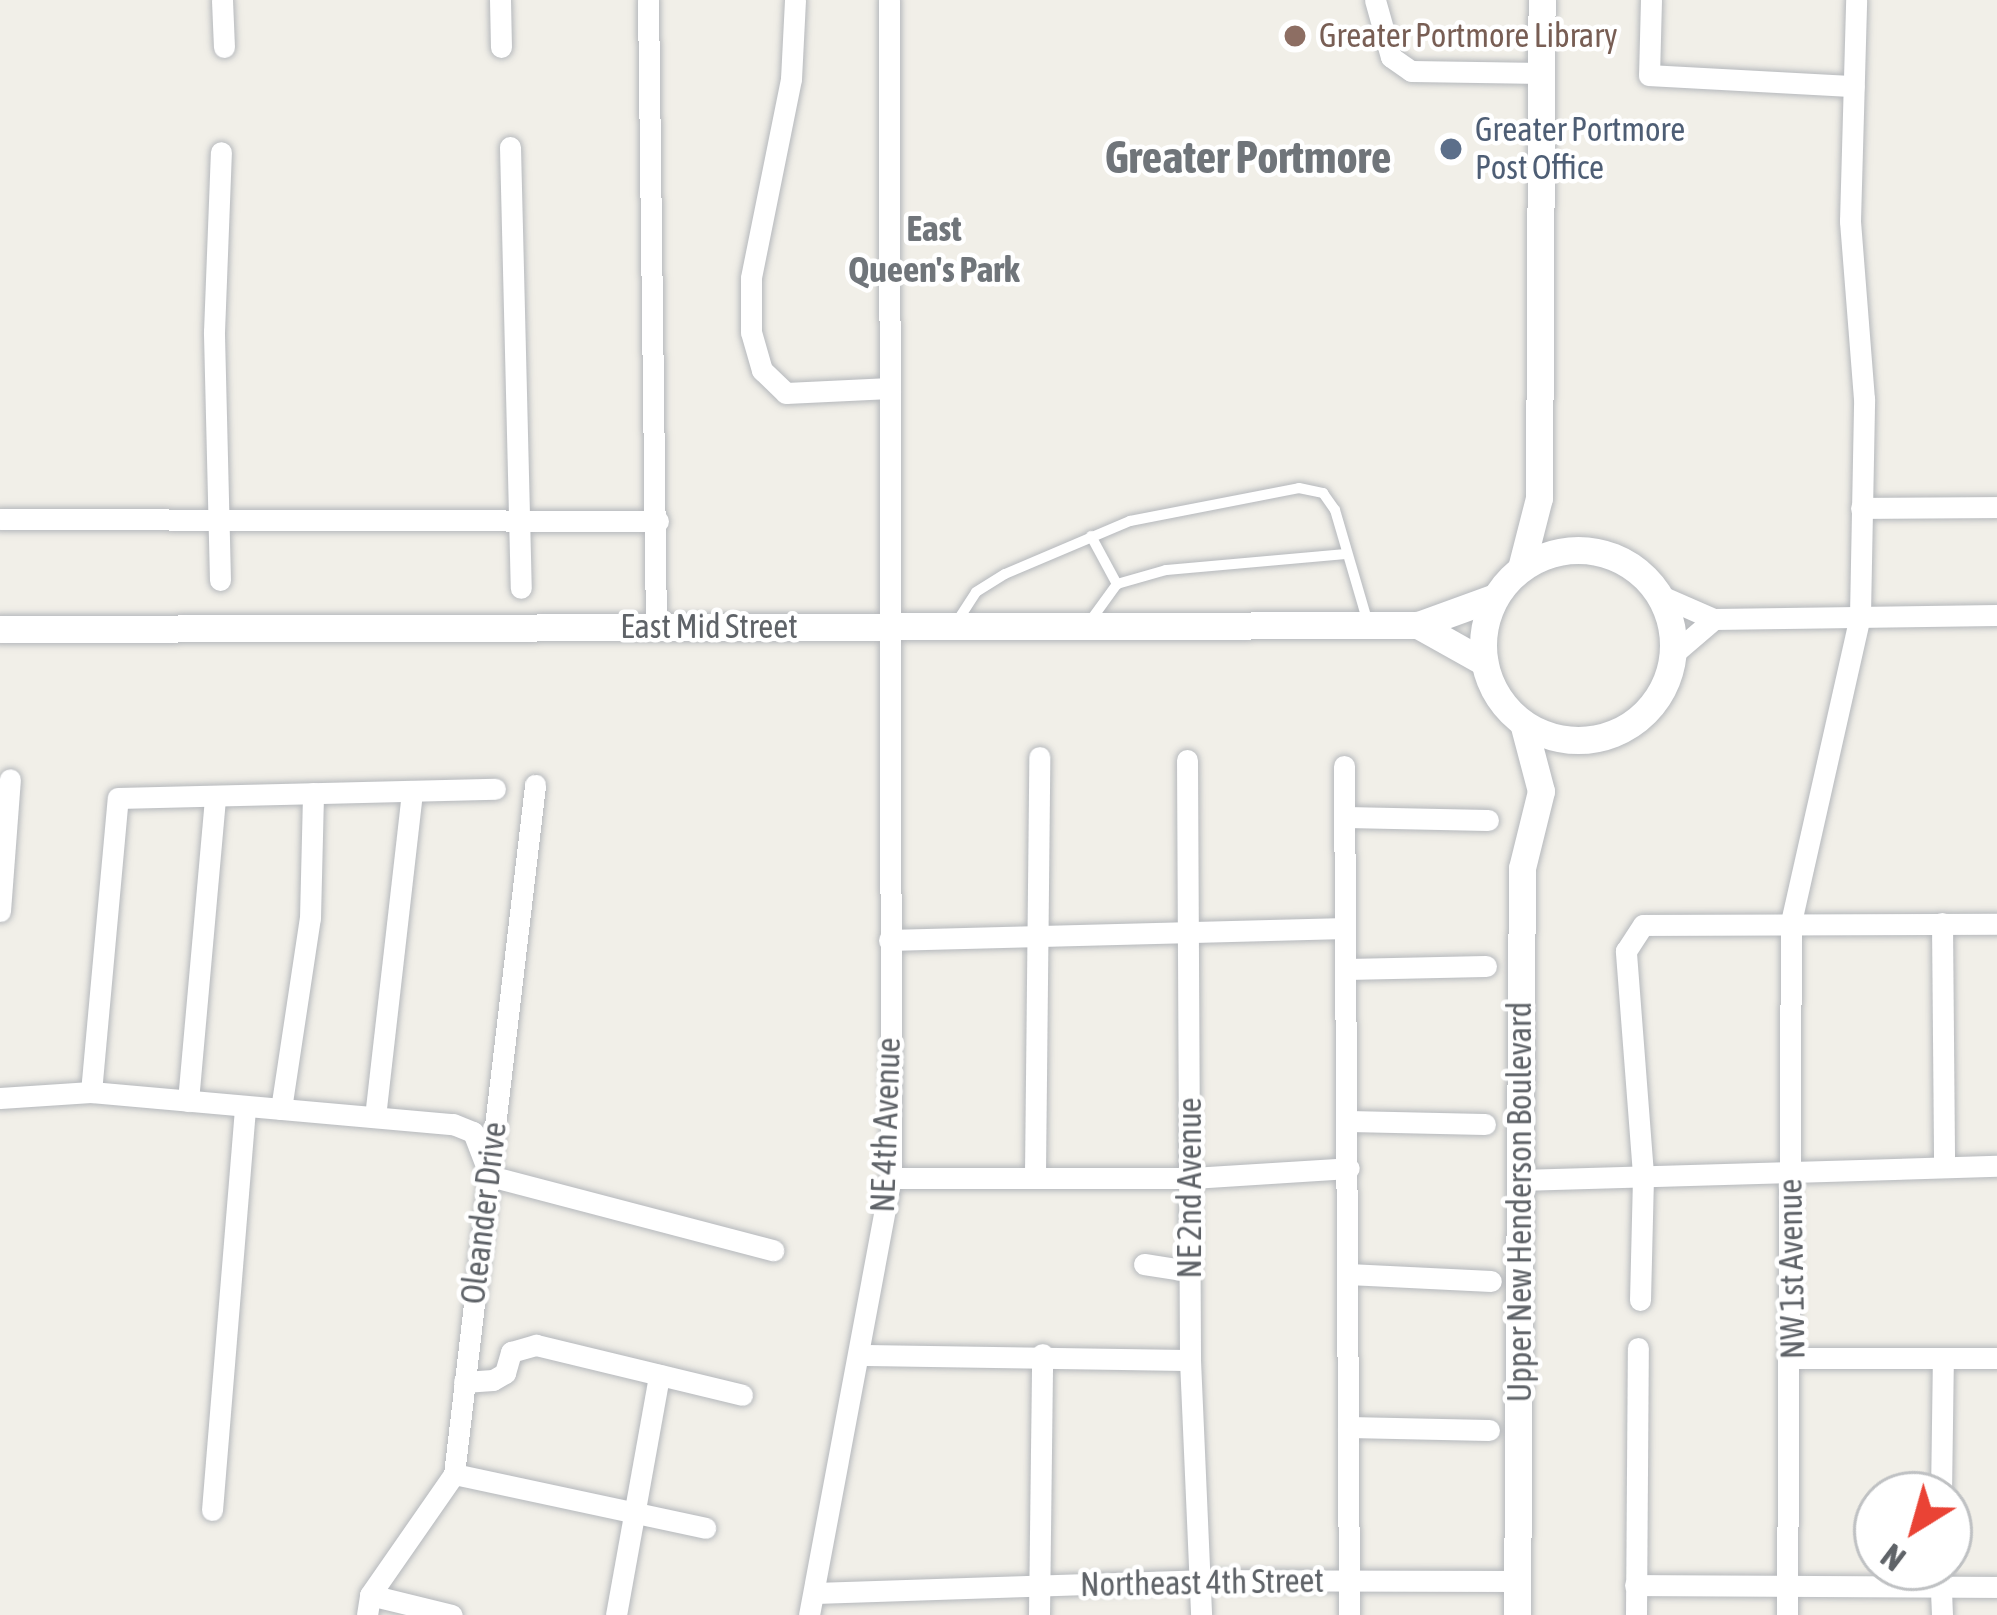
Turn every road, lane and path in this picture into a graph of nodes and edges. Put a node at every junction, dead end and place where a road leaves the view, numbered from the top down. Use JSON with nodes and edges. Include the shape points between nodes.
{"nodes":[{"id":1,"x":222,"y":0,"type":"edge"},
{"id":2,"x":500,"y":0,"type":"edge"},
{"id":3,"x":648,"y":0,"type":"edge"},
{"id":4,"x":795,"y":0,"type":"edge"},
{"id":5,"x":889,"y":0,"type":"edge"},
{"id":6,"x":1375,"y":0,"type":"edge"},
{"id":7,"x":1542,"y":0,"type":"edge"},
{"id":8,"x":1651,"y":0,"type":"edge"},
{"id":9,"x":1856,"y":0,"type":"edge"},
{"id":10,"x":224,"y":47,"type":"dead end"},
{"id":11,"x":501,"y":47,"type":"dead end"},
{"id":12,"x":1543,"y":73,"type":"junction"},
{"id":13,"x":1854,"y":86,"type":"junction"},
{"id":14,"x":510,"y":147,"type":"dead end"},
{"id":15,"x":221,"y":152,"type":"dead end"},
{"id":16,"x":890,"y":388,"type":"junction"},
{"id":17,"x":1539,"y":498,"type":"junction"},
{"id":18,"x":1997,"y":507,"type":"edge"},
{"id":19,"x":1861,"y":508,"type":"junction"},
{"id":20,"x":0,"y":519,"type":"edge"},
{"id":21,"x":517,"y":519,"type":"junction"},
{"id":22,"x":658,"y":520,"type":"junction"},
{"id":23,"x":217,"y":521,"type":"junction"},
{"id":24,"x":1091,"y":536,"type":"junction"},
{"id":25,"x":1574,"y":550,"type":"junction"},
{"id":26,"x":1346,"y":554,"type":"junction"},
{"id":27,"x":1520,"y":568,"type":"junction"},
{"id":28,"x":220,"y":580,"type":"dead end"},
{"id":29,"x":1117,"y":584,"type":"junction"},
{"id":30,"x":521,"y":588,"type":"dead end"},
{"id":31,"x":1659,"y":595,"type":"junction"},
{"id":32,"x":1495,"y":597,"type":"junction"},
{"id":33,"x":1860,"y":615,"type":"junction"},
{"id":34,"x":1997,"y":615,"type":"edge"},
{"id":35,"x":1714,"y":619,"type":"junction"},
{"id":36,"x":1368,"y":625,"type":"junction"},
{"id":37,"x":1418,"y":625,"type":"junction"},
{"id":38,"x":656,"y":626,"type":"junction"},
{"id":39,"x":1087,"y":627,"type":"junction"},
{"id":40,"x":0,"y":628,"type":"edge"},
{"id":41,"x":891,"y":628,"type":"junction"},
{"id":42,"x":953,"y":628,"type":"junction"},
{"id":43,"x":1672,"y":655,"type":"junction"},
{"id":44,"x":1484,"y":662,"type":"junction"},
{"id":45,"x":1523,"y":723,"type":"junction"},
{"id":46,"x":1584,"y":740,"type":"junction"},
{"id":47,"x":1039,"y":757,"type":"dead end"},
{"id":48,"x":1187,"y":760,"type":"dead end"},
{"id":49,"x":1344,"y":766,"type":"dead end"},
{"id":50,"x":10,"y":779,"type":"dead end"},
{"id":51,"x":535,"y":785,"type":"dead end"},
{"id":52,"x":495,"y":789,"type":"dead end"},
{"id":53,"x":412,"y":791,"type":"junction"},
{"id":54,"x":1541,"y":791,"type":"junction"},
{"id":55,"x":313,"y":794,"type":"junction"},
{"id":56,"x":215,"y":796,"type":"junction"},
{"id":57,"x":1345,"y":817,"type":"junction"},
{"id":58,"x":1489,"y":820,"type":"dead end"},
{"id":59,"x":0,"y":895,"type":"edge"},
{"id":60,"x":0,"y":911,"type":"edge"},
{"id":61,"x":1791,"y":922,"type":"junction"},
{"id":62,"x":1942,"y":923,"type":"junction"},
{"id":63,"x":1997,"y":924,"type":"edge"},
{"id":64,"x":1346,"y":928,"type":"junction"},
{"id":65,"x":1189,"y":932,"type":"junction"},
{"id":66,"x":1037,"y":936,"type":"junction"},
{"id":67,"x":889,"y":940,"type":"junction"},
{"id":68,"x":1486,"y":966,"type":"dead end"},
{"id":69,"x":1346,"y":969,"type":"junction"},
{"id":70,"x":92,"y":1092,"type":"junction"},
{"id":71,"x":0,"y":1098,"type":"edge"},
{"id":72,"x":188,"y":1101,"type":"junction"},
{"id":73,"x":244,"y":1106,"type":"junction"},
{"id":74,"x":281,"y":1109,"type":"junction"},
{"id":75,"x":375,"y":1117,"type":"junction"},
{"id":76,"x":1348,"y":1120,"type":"junction"},
{"id":77,"x":1485,"y":1124,"type":"dead end"},
{"id":78,"x":1944,"y":1164,"type":"junction"},
{"id":79,"x":1997,"y":1166,"type":"edge"},
{"id":80,"x":1348,"y":1168,"type":"junction"},
{"id":81,"x":1790,"y":1169,"type":"junction"},
{"id":82,"x":1035,"y":1173,"type":"junction"},
{"id":83,"x":1643,"y":1174,"type":"junction"},
{"id":84,"x":490,"y":1176,"type":"junction"},
{"id":85,"x":891,"y":1178,"type":"junction"},
{"id":86,"x":1192,"y":1178,"type":"junction"},
{"id":87,"x":1520,"y":1180,"type":"junction"},
{"id":88,"x":773,"y":1250,"type":"dead end"},
{"id":89,"x":1144,"y":1264,"type":"dead end"},
{"id":90,"x":1189,"y":1271,"type":"junction"},
{"id":91,"x":1348,"y":1274,"type":"junction"},
{"id":92,"x":1491,"y":1281,"type":"dead end"},
{"id":93,"x":1640,"y":1300,"type":"dead end"},
{"id":94,"x":1638,"y":1348,"type":"dead end"},
{"id":95,"x":1042,"y":1354,"type":"junction"},
{"id":96,"x":861,"y":1355,"type":"junction"},
{"id":97,"x":1794,"y":1358,"type":"junction"},
{"id":98,"x":1943,"y":1358,"type":"junction"},
{"id":99,"x":1997,"y":1358,"type":"edge"},
{"id":100,"x":1190,"y":1360,"type":"junction"},
{"id":101,"x":659,"y":1376,"type":"junction"},
{"id":102,"x":464,"y":1382,"type":"junction"},
{"id":103,"x":742,"y":1395,"type":"dead end"},
{"id":104,"x":1348,"y":1427,"type":"junction"},
{"id":105,"x":1489,"y":1430,"type":"dead end"},
{"id":106,"x":1941,"y":1471,"type":"edge"},
{"id":107,"x":454,"y":1474,"type":"junction"},
{"id":108,"x":212,"y":1510,"type":"dead end"},
{"id":109,"x":634,"y":1511,"type":"junction"},
{"id":110,"x":705,"y":1528,"type":"dead end"},
{"id":111,"x":1201,"y":1580,"type":"junction"},
{"id":112,"x":1348,"y":1580,"type":"junction"},
{"id":113,"x":1517,"y":1581,"type":"junction"},
{"id":114,"x":1853,"y":1582,"type":"edge"},
{"id":115,"x":1040,"y":1586,"type":"junction"},
{"id":116,"x":1635,"y":1586,"type":"junction"},
{"id":117,"x":1787,"y":1586,"type":"junction"},
{"id":118,"x":880,"y":1591,"type":"junction"},
{"id":119,"x":812,"y":1604,"type":"edge"},
{"id":120,"x":369,"y":1605,"type":"edge"},
{"id":121,"x":452,"y":1615,"type":"edge"},
{"id":122,"x":616,"y":1615,"type":"edge"},
{"id":123,"x":882,"y":1615,"type":"edge"},
{"id":124,"x":1039,"y":1615,"type":"edge"},
{"id":125,"x":1201,"y":1615,"type":"edge"},
{"id":126,"x":1349,"y":1615,"type":"edge"},
{"id":127,"x":1517,"y":1615,"type":"edge"},
{"id":128,"x":1636,"y":1615,"type":"edge"},
{"id":129,"x":1787,"y":1615,"type":"edge"}],
"edges":[{"from":1,"to":10,"type":"street"},
{"from":2,"to":11,"type":"street"},
{"from":3,"to":22,"type":"street"},
{"from":4,"to":16,"type":"street","via":[[791,80],[751,278],[751,332],[762,370],[786,393]]},
{"from":5,"to":16,"type":"street","name":"NE 4th Avenue"},
{"from":6,"to":12,"type":"street","via":[[1391,57],[1411,71]]},
{"from":7,"to":12,"type":"street"},
{"from":8,"to":13,"type":"street","via":[[1649,75]]},
{"from":9,"to":13,"type":"street","name":"NW 1st Avenue"},
{"from":12,"to":17,"type":"street"},
{"from":13,"to":19,"type":"street","name":"NW 1st Avenue","via":[[1850,221],[1864,399]]},
{"from":14,"to":21,"type":"street"},
{"from":15,"to":23,"type":"street"},
{"from":16,"to":41,"type":"street","name":"NE 4th Avenue"},
{"from":17,"to":25,"type":"street"},
{"from":17,"to":27,"type":"street"},
{"from":18,"to":19,"type":"street"},
{"from":19,"to":33,"type":"street","name":"NW 1st Avenue"},
{"from":20,"to":23,"type":"street"},
{"from":21,"to":22,"type":"street"},
{"from":21,"to":23,"type":"street"},
{"from":21,"to":30,"type":"street"},
{"from":22,"to":38,"type":"street"},
{"from":23,"to":28,"type":"street"},
{"from":24,"to":26,"type":"lane","via":[[1130,520],[1299,488],[1323,493]]},
{"from":24,"to":29,"type":"lane"},
{"from":24,"to":42,"type":"lane","via":[[976,592]]},
{"from":25,"to":27,"type":"street"},
{"from":25,"to":31,"type":"street","via":[[1621,561]]},
{"from":26,"to":29,"type":"lane","via":[[1166,570]]},
{"from":26,"to":36,"type":"lane"},
{"from":27,"to":32,"type":"street"},
{"from":29,"to":39,"type":"lane"},
{"from":31,"to":35,"type":"street"},
{"from":31,"to":43,"type":"street"},
{"from":32,"to":37,"type":"street","name":"East Mid Street"},
{"from":32,"to":44,"type":"street"},
{"from":33,"to":34,"type":"street"},
{"from":33,"to":35,"type":"street"},
{"from":33,"to":61,"type":"street","name":"NW 1st Avenue"},
{"from":35,"to":43,"type":"street"},
{"from":36,"to":37,"type":"street","name":"East Mid Street"},
{"from":36,"to":39,"type":"street","name":"East Mid Street"},
{"from":37,"to":44,"type":"street","name":"East Mid Street"},
{"from":38,"to":40,"type":"street","name":"East Mid Street"},
{"from":38,"to":41,"type":"street","name":"East Mid Street"},
{"from":39,"to":42,"type":"street","name":"East Mid Street"},
{"from":41,"to":42,"type":"street","name":"East Mid Street"},
{"from":41,"to":67,"type":"street","name":"NE 4th Avenue"},
{"from":43,"to":46,"type":"street","via":[[1666,681],[1643,713]]},
{"from":44,"to":45,"type":"street","via":[[1505,706]]},
{"from":45,"to":46,"type":"street"},
{"from":45,"to":54,"type":"street","name":"Upper New Henderson Boulevard"},
{"from":46,"to":54,"type":"street","name":"Upper New Henderson Boulevard"},
{"from":47,"to":66,"type":"street"},
{"from":48,"to":65,"type":"street","name":"NE 2nd Avenue"},
{"from":49,"to":57,"type":"street"},
{"from":50,"to":59,"type":"street"},
{"from":51,"to":84,"type":"street","name":"Oleander Drive"},
{"from":52,"to":53,"type":"street"},
{"from":53,"to":55,"type":"street"},
{"from":53,"to":75,"type":"street"},
{"from":54,"to":87,"type":"street","name":"Upper New Henderson Boulevard","via":[[1522,868]]},
{"from":55,"to":56,"type":"street"},
{"from":55,"to":74,"type":"street","via":[[310,918]]},
{"from":56,"to":70,"type":"street","via":[[118,798]]},
{"from":56,"to":72,"type":"street"},
{"from":57,"to":58,"type":"street"},
{"from":57,"to":64,"type":"street"},
{"from":59,"to":60,"type":"street"},
{"from":61,"to":62,"type":"street"},
{"from":61,"to":81,"type":"street","name":"NW 1st Avenue"},
{"from":61,"to":83,"type":"street","via":[[1643,925],[1626,951]]},
{"from":62,"to":63,"type":"street"},
{"from":62,"to":78,"type":"street"},
{"from":64,"to":65,"type":"street"},
{"from":64,"to":69,"type":"street"},
{"from":65,"to":66,"type":"street"},
{"from":65,"to":86,"type":"street","name":"NE 2nd Avenue"},
{"from":66,"to":67,"type":"street"},
{"from":66,"to":82,"type":"street"},
{"from":67,"to":85,"type":"street","name":"NE 4th Avenue"},
{"from":68,"to":69,"type":"street"},
{"from":69,"to":76,"type":"street"},
{"from":70,"to":71,"type":"street"},
{"from":70,"to":72,"type":"street"},
{"from":72,"to":73,"type":"street"},
{"from":73,"to":74,"type":"street"},
{"from":73,"to":108,"type":"street"},
{"from":74,"to":75,"type":"street"},
{"from":75,"to":84,"type":"street","via":[[472,1132]]},
{"from":76,"to":77,"type":"street"},
{"from":76,"to":80,"type":"street"},
{"from":78,"to":79,"type":"street"},
{"from":78,"to":81,"type":"street"},
{"from":80,"to":86,"type":"street"},
{"from":80,"to":91,"type":"street"},
{"from":81,"to":83,"type":"street"},
{"from":81,"to":97,"type":"street","name":"NW 1st Avenue"},
{"from":82,"to":85,"type":"street"},
{"from":82,"to":86,"type":"street"},
{"from":83,"to":87,"type":"street"},
{"from":83,"to":93,"type":"street"},
{"from":84,"to":88,"type":"street"},
{"from":84,"to":102,"type":"street","name":"Oleander Drive"},
{"from":85,"to":96,"type":"street","name":"NE 4th Avenue"},
{"from":86,"to":90,"type":"street","name":"NE 2nd Avenue"},
{"from":87,"to":113,"type":"street","name":"Upper New Henderson Boulevard"},
{"from":89,"to":90,"type":"street"},
{"from":90,"to":100,"type":"street","name":"NE 2nd Avenue"},
{"from":91,"to":92,"type":"street"},
{"from":91,"to":104,"type":"street"},
{"from":94,"to":116,"type":"street"},
{"from":95,"to":96,"type":"street"},
{"from":95,"to":100,"type":"street"},
{"from":95,"to":115,"type":"street"},
{"from":96,"to":119,"type":"street","name":"NE 4th Avenue"},
{"from":97,"to":98,"type":"street"},
{"from":97,"to":117,"type":"street","name":"NW 1st Avenue"},
{"from":98,"to":99,"type":"street"},
{"from":98,"to":106,"type":"street"},
{"from":100,"to":111,"type":"street","name":"NE 2nd Avenue"},
{"from":101,"to":102,"type":"street","via":[[536,1345],[511,1352],[505,1373],[493,1380]]},
{"from":101,"to":103,"type":"street"},
{"from":101,"to":109,"type":"street"},
{"from":102,"to":107,"type":"street","name":"Oleander Drive"},
{"from":104,"to":105,"type":"street"},
{"from":104,"to":112,"type":"street"},
{"from":107,"to":109,"type":"street"},
{"from":107,"to":120,"type":"street","name":"Oleander Drive"},
{"from":109,"to":110,"type":"street"},
{"from":109,"to":122,"type":"street"},
{"from":111,"to":112,"type":"street","name":"Northeast 4th Street"},
{"from":111,"to":115,"type":"street","name":"Northeast 4th Street"},
{"from":111,"to":125,"type":"street","name":"NE 2nd Avenue"},
{"from":112,"to":113,"type":"street","name":"Northeast 4th Street"},
{"from":112,"to":126,"type":"street"},
{"from":113,"to":127,"type":"street","name":"Upper New Henderson Boulevard"},
{"from":114,"to":117,"type":"street"},
{"from":115,"to":118,"type":"street","name":"Northeast 4th Street"},
{"from":115,"to":124,"type":"street"},
{"from":116,"to":117,"type":"street"},
{"from":116,"to":128,"type":"street"},
{"from":117,"to":129,"type":"street","name":"NW 1st Avenue"},
{"from":118,"to":119,"type":"street","name":"Northeast 4th Street"},
{"from":118,"to":123,"type":"street"},
{"from":120,"to":121,"type":"street"}]}
